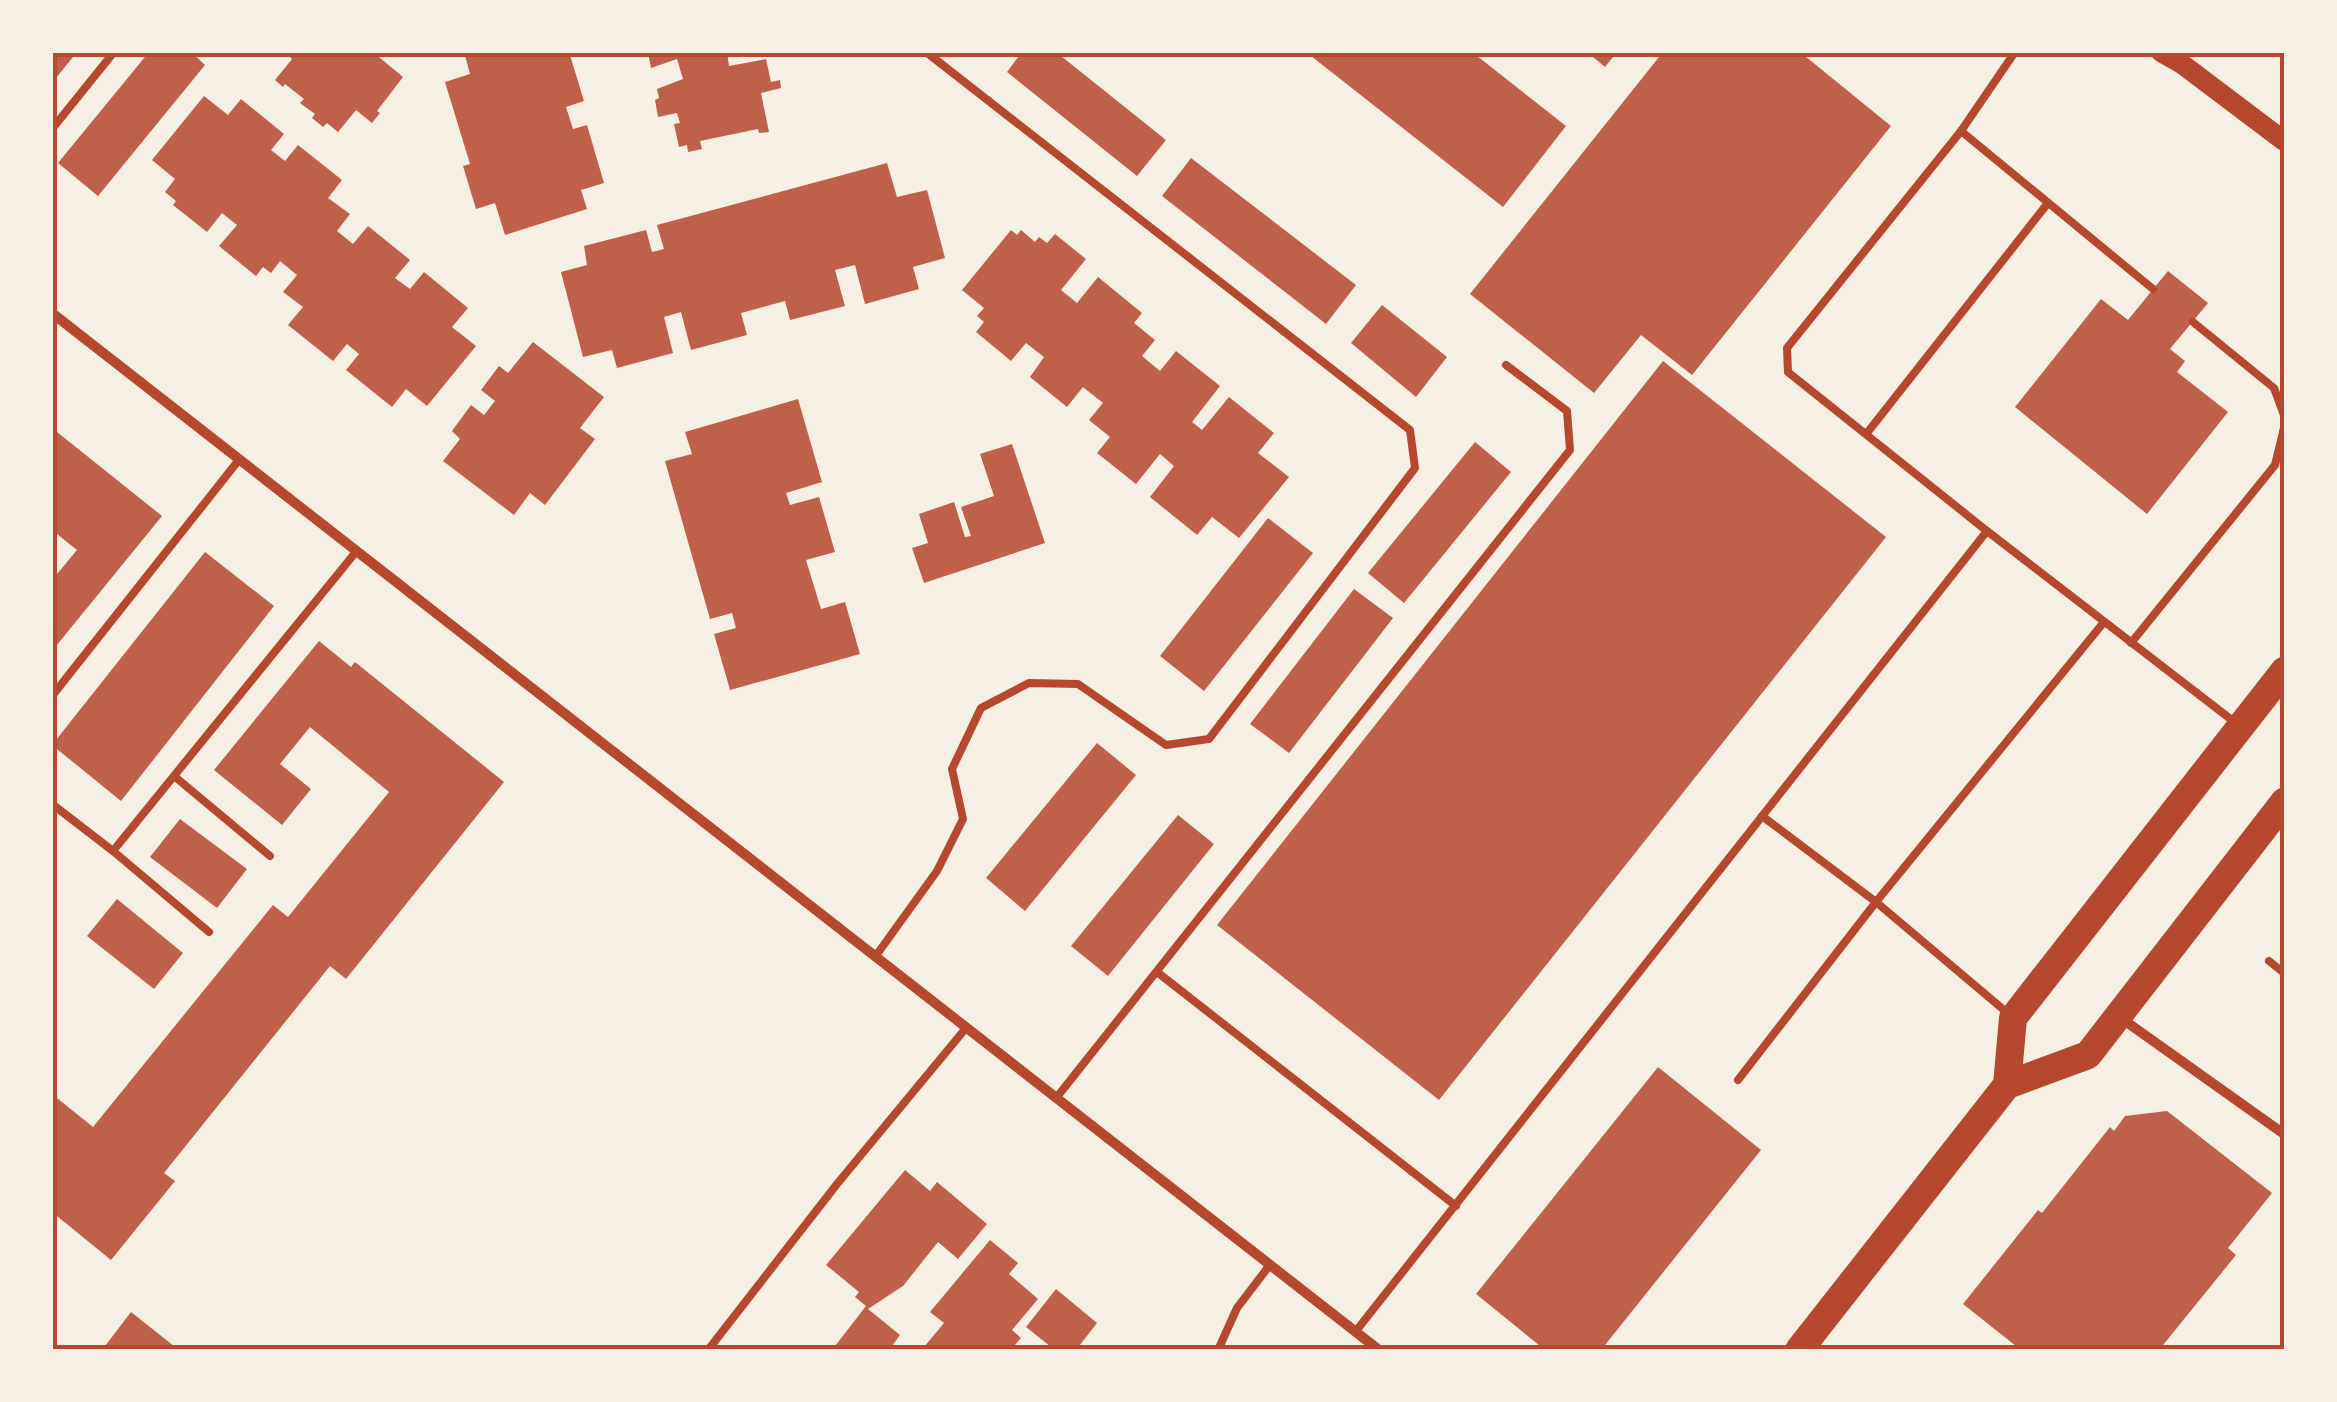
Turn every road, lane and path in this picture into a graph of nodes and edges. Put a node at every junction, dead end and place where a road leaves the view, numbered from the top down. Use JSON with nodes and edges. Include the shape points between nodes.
{"nodes":[{"id":1,"x":114,"y":52,"type":"edge"},
{"id":2,"x":926,"y":52,"type":"edge"},
{"id":3,"x":2015,"y":52,"type":"edge"},
{"id":4,"x":2161,"y":52,"type":"edge"},
{"id":5,"x":2178,"y":58,"type":"edge"},
{"id":6,"x":52,"y":129,"type":"edge"},
{"id":7,"x":1960,"y":131,"type":"junction"},
{"id":8,"x":2284,"y":140,"type":"edge"},
{"id":9,"x":2048,"y":203,"type":"junction"},
{"id":10,"x":2152,"y":289,"type":"dead end"},
{"id":11,"x":52,"y":313,"type":"edge"},
{"id":12,"x":2193,"y":322,"type":"dead end"},
{"id":13,"x":1506,"y":365,"type":"dead end"},
{"id":14,"x":2284,"y":415,"type":"edge"},
{"id":15,"x":2284,"y":428,"type":"edge"},
{"id":16,"x":1867,"y":433,"type":"junction"},
{"id":17,"x":238,"y":462,"type":"junction"},
{"id":18,"x":1987,"y":531,"type":"junction"},
{"id":19,"x":355,"y":553,"type":"junction"},
{"id":20,"x":2104,"y":622,"type":"junction"},
{"id":21,"x":2131,"y":643,"type":"junction"},
{"id":22,"x":2284,"y":671,"type":"edge"},
{"id":23,"x":52,"y":675,"type":"edge"},
{"id":24,"x":63,"y":683,"type":"junction"},
{"id":25,"x":52,"y":696,"type":"edge"},
{"id":26,"x":2241,"y":727,"type":"junction"},
{"id":27,"x":174,"y":776,"type":"junction"},
{"id":28,"x":2284,"y":802,"type":"edge"},
{"id":29,"x":52,"y":804,"type":"edge"},
{"id":30,"x":1762,"y":816,"type":"junction"},
{"id":31,"x":113,"y":850,"type":"junction"},
{"id":32,"x":270,"y":856,"type":"dead end"},
{"id":33,"x":1876,"y":902,"type":"junction"},
{"id":34,"x":209,"y":932,"type":"dead end"},
{"id":35,"x":874,"y":957,"type":"junction"},
{"id":36,"x":2269,"y":961,"type":"dead end"},
{"id":37,"x":1157,"y":972,"type":"junction"},
{"id":38,"x":2284,"y":973,"type":"edge"},
{"id":39,"x":2118,"y":1016,"type":"junction"},
{"id":40,"x":2014,"y":1018,"type":"junction"},
{"id":41,"x":966,"y":1028,"type":"junction"},
{"id":42,"x":1738,"y":1080,"type":"dead end"},
{"id":43,"x":2006,"y":1085,"type":"junction"},
{"id":44,"x":1057,"y":1097,"type":"junction"},
{"id":45,"x":2284,"y":1134,"type":"edge"},
{"id":46,"x":1456,"y":1206,"type":"junction"},
{"id":47,"x":1269,"y":1266,"type":"junction"},
{"id":48,"x":1356,"y":1331,"type":"junction"},
{"id":49,"x":708,"y":1350,"type":"edge"},
{"id":50,"x":1218,"y":1350,"type":"edge"},
{"id":51,"x":1379,"y":1350,"type":"edge"},
{"id":52,"x":1800,"y":1350,"type":"edge"}],
"edges":[{"from":1,"to":6,"type":"lane"},
{"from":2,"to":35,"type":"lane","via":[[1410,430],[1415,468],[1209,739],[1166,744],[1078,684],[1029,683],[981,708],[952,769],[963,819],[937,871]]},
{"from":3,"to":7,"type":"lane"},
{"from":4,"to":5,"type":"main road"},
{"from":5,"to":8,"type":"main road"},
{"from":7,"to":9,"type":"lane"},
{"from":7,"to":16,"type":"lane","via":[[1787,348],[1788,372]]},
{"from":9,"to":10,"type":"lane"},
{"from":9,"to":16,"type":"lane"},
{"from":11,"to":17,"type":"street"},
{"from":12,"to":14,"type":"lane","via":[[2274,388]]},
{"from":13,"to":37,"type":"lane","via":[[1567,411],[1570,450]]},
{"from":15,"to":21,"type":"lane","via":[[2275,465]]},
{"from":16,"to":18,"type":"lane"},
{"from":17,"to":19,"type":"street"},
{"from":17,"to":24,"type":"lane"},
{"from":18,"to":20,"type":"lane"},
{"from":18,"to":30,"type":"lane"},
{"from":19,"to":27,"type":"lane"},
{"from":19,"to":35,"type":"street"},
{"from":20,"to":21,"type":"lane"},
{"from":20,"to":33,"type":"lane"},
{"from":21,"to":26,"type":"lane"},
{"from":22,"to":26,"type":"highway"},
{"from":23,"to":24,"type":"lane"},
{"from":24,"to":25,"type":"lane"},
{"from":26,"to":40,"type":"highway"},
{"from":27,"to":31,"type":"lane"},
{"from":27,"to":32,"type":"lane"},
{"from":28,"to":39,"type":"highway"},
{"from":29,"to":31,"type":"lane"},
{"from":30,"to":33,"type":"lane"},
{"from":30,"to":46,"type":"lane"},
{"from":31,"to":34,"type":"lane"},
{"from":33,"to":40,"type":"lane"},
{"from":33,"to":42,"type":"lane"},
{"from":35,"to":41,"type":"street"},
{"from":36,"to":38,"type":"lane"},
{"from":37,"to":44,"type":"lane"},
{"from":37,"to":46,"type":"lane"},
{"from":39,"to":43,"type":"highway","via":[[2088,1056]]},
{"from":39,"to":45,"type":"street"},
{"from":40,"to":43,"type":"highway"},
{"from":41,"to":44,"type":"street"},
{"from":41,"to":49,"type":"lane"},
{"from":43,"to":52,"type":"highway"},
{"from":44,"to":47,"type":"street"},
{"from":46,"to":48,"type":"lane"},
{"from":47,"to":48,"type":"street"},
{"from":47,"to":50,"type":"lane","via":[[1237,1308]]},
{"from":48,"to":51,"type":"street"}]}
